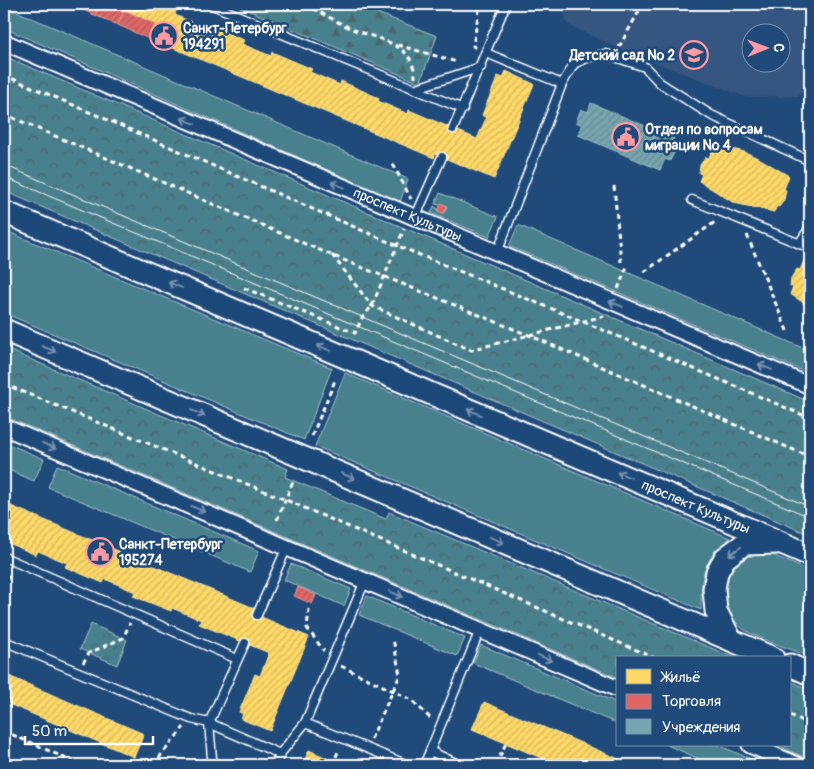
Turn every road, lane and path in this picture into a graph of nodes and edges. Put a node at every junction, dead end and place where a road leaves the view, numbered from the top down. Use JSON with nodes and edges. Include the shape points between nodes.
{"nodes":[{"id":1,"x":12,"y":4,"type":"edge"},
{"id":2,"x":210,"y":4,"type":"edge"},
{"id":3,"x":306,"y":4,"type":"edge"},
{"id":4,"x":480,"y":4,"type":"edge"},
{"id":5,"x":506,"y":4,"type":"edge"},
{"id":6,"x":643,"y":4,"type":"edge"},
{"id":7,"x":4,"y":19,"type":"edge"},
{"id":8,"x":4,"y":42,"type":"edge"},
{"id":9,"x":395,"y":44,"type":"junction"},
{"id":10,"x":486,"y":53,"type":"junction"},
{"id":11,"x":614,"y":57,"type":"junction"},
{"id":12,"x":481,"y":67,"type":"junction"},
{"id":13,"x":4,"y":75,"type":"edge"},
{"id":14,"x":562,"y":84,"type":"junction"},
{"id":15,"x":414,"y":89,"type":"junction"},
{"id":16,"x":463,"y":109,"type":"junction"},
{"id":17,"x":4,"y":114,"type":"edge"},
{"id":18,"x":453,"y":129,"type":"dead end"},
{"id":19,"x":442,"y":157,"type":"dead end"},
{"id":20,"x":810,"y":161,"type":"edge"},
{"id":21,"x":393,"y":164,"type":"dead end"},
{"id":22,"x":614,"y":186,"type":"dead end"},
{"id":23,"x":692,"y":200,"type":"dead end"},
{"id":24,"x":4,"y":212,"type":"edge"},
{"id":25,"x":726,"y":214,"type":"junction"},
{"id":26,"x":411,"y":217,"type":"junction"},
{"id":27,"x":742,"y":220,"type":"junction"},
{"id":28,"x":810,"y":226,"type":"edge"},
{"id":29,"x":799,"y":244,"type":"junction"},
{"id":30,"x":398,"y":246,"type":"junction"},
{"id":31,"x":810,"y":248,"type":"edge"},
{"id":32,"x":497,"y":253,"type":"junction"},
{"id":33,"x":331,"y":255,"type":"junction"},
{"id":34,"x":621,"y":262,"type":"dead end"},
{"id":35,"x":628,"y":264,"type":"dead end"},
{"id":36,"x":644,"y":272,"type":"dead end"},
{"id":37,"x":386,"y":276,"type":"junction"},
{"id":38,"x":244,"y":288,"type":"dead end"},
{"id":39,"x":613,"y":302,"type":"junction"},
{"id":40,"x":372,"y":306,"type":"junction"},
{"id":41,"x":584,"y":322,"type":"junction"},
{"id":42,"x":4,"y":330,"type":"edge"},
{"id":43,"x":788,"y":333,"type":"dead end"},
{"id":44,"x":531,"y":336,"type":"junction"},
{"id":45,"x":336,"y":378,"type":"dead end"},
{"id":46,"x":4,"y":384,"type":"edge"},
{"id":47,"x":810,"y":386,"type":"edge"},
{"id":48,"x":810,"y":418,"type":"edge"},
{"id":49,"x":4,"y":427,"type":"edge"},
{"id":50,"x":312,"y":436,"type":"dead end"},
{"id":51,"x":810,"y":457,"type":"edge"},
{"id":52,"x":294,"y":479,"type":"dead end"},
{"id":53,"x":286,"y":500,"type":"junction"},
{"id":54,"x":277,"y":520,"type":"dead end"},
{"id":55,"x":781,"y":542,"type":"junction"},
{"id":56,"x":287,"y":546,"type":"junction"},
{"id":57,"x":810,"y":555,"type":"edge"},
{"id":58,"x":4,"y":557,"type":"edge"},
{"id":59,"x":15,"y":562,"type":"junction"},
{"id":60,"x":365,"y":581,"type":"junction"},
{"id":61,"x":4,"y":588,"type":"edge"},
{"id":62,"x":308,"y":609,"type":"dead end"},
{"id":63,"x":257,"y":615,"type":"dead end"},
{"id":64,"x":480,"y":630,"type":"junction"},
{"id":65,"x":124,"y":638,"type":"dead end"},
{"id":66,"x":393,"y":639,"type":"dead end"},
{"id":67,"x":731,"y":640,"type":"junction"},
{"id":68,"x":4,"y":641,"type":"edge"},
{"id":69,"x":245,"y":643,"type":"dead end"},
{"id":70,"x":650,"y":656,"type":"edge"},
{"id":71,"x":768,"y":656,"type":"edge"},
{"id":72,"x":237,"y":660,"type":"junction"},
{"id":73,"x":331,"y":661,"type":"junction"},
{"id":74,"x":792,"y":666,"type":"edge"},
{"id":75,"x":78,"y":673,"type":"junction"},
{"id":76,"x":810,"y":674,"type":"edge"},
{"id":77,"x":616,"y":688,"type":"edge"},
{"id":78,"x":394,"y":691,"type":"junction"},
{"id":79,"x":792,"y":716,"type":"edge"},
{"id":80,"x":191,"y":719,"type":"junction"},
{"id":81,"x":209,"y":723,"type":"junction"},
{"id":82,"x":304,"y":723,"type":"junction"},
{"id":83,"x":810,"y":724,"type":"edge"},
{"id":84,"x":439,"y":727,"type":"junction"},
{"id":85,"x":4,"y":731,"type":"edge"},
{"id":86,"x":343,"y":739,"type":"junction"},
{"id":87,"x":506,"y":743,"type":"dead end"},
{"id":88,"x":752,"y":746,"type":"edge"},
{"id":89,"x":367,"y":749,"type":"junction"},
{"id":90,"x":430,"y":752,"type":"junction"},
{"id":91,"x":280,"y":754,"type":"junction"},
{"id":92,"x":212,"y":758,"type":"dead end"},
{"id":93,"x":81,"y":765,"type":"edge"},
{"id":94,"x":153,"y":765,"type":"edge"},
{"id":95,"x":276,"y":765,"type":"edge"},
{"id":96,"x":332,"y":765,"type":"edge"},
{"id":97,"x":408,"y":765,"type":"edge"},
{"id":98,"x":424,"y":765,"type":"edge"},
{"id":99,"x":460,"y":765,"type":"edge"},
{"id":100,"x":496,"y":765,"type":"edge"},
{"id":101,"x":797,"y":765,"type":"edge"}],
"edges":[{"from":1,"to":7,"type":"path"},
{"from":2,"to":15,"type":"lane"},
{"from":3,"to":9,"type":"path","via":[[350,28]]},
{"from":4,"to":10,"type":"path","via":[[473,46]]},
{"from":5,"to":10,"type":"lane"},
{"from":6,"to":11,"type":"path"},
{"from":26,"to":8,"type":"street","name":"проспект Культуры","one_way":true},
{"from":9,"to":12,"type":"path"},
{"from":9,"to":15,"type":"path","via":[[413,64],[416,76]]},
{"from":10,"to":12,"type":"lane"},
{"from":10,"to":14,"type":"lane"},
{"from":11,"to":14,"type":"lane","via":[[606,54],[574,64]]},
{"from":11,"to":20,"type":"lane","via":[[645,67],[660,83],[712,115]]},
{"from":12,"to":15,"type":"lane"},
{"from":12,"to":16,"type":"lane"},
{"from":13,"to":30,"type":"path"},
{"from":14,"to":32,"type":"lane"},
{"from":15,"to":16,"type":"lane"},
{"from":16,"to":18,"type":"lane"},
{"from":17,"to":33,"type":"path"},
{"from":19,"to":26,"type":"lane"},
{"from":21,"to":26,"type":"path"},
{"from":22,"to":34,"type":"path"},
{"from":23,"to":25,"type":"lane"},
{"from":55,"to":24,"type":"main road","name":"проспект Культуры","one_way":true},
{"from":25,"to":27,"type":"lane"},
{"from":25,"to":36,"type":"path"},
{"from":26,"to":30,"type":"path"},
{"from":26,"to":32,"type":"street","name":"проспект Культуры"},
{"from":27,"to":29,"type":"lane"},
{"from":27,"to":43,"type":"path"},
{"from":28,"to":29,"type":"lane"},
{"from":29,"to":31,"type":"lane"},
{"from":30,"to":37,"type":"path"},
{"from":30,"to":41,"type":"path"},
{"from":32,"to":39,"type":"street","name":"проспект Культуры"},
{"from":33,"to":37,"type":"path"},
{"from":33,"to":40,"type":"path"},
{"from":35,"to":39,"type":"path"},
{"from":37,"to":40,"type":"path"},
{"from":37,"to":44,"type":"path"},
{"from":38,"to":40,"type":"path","via":[[355,333]]},
{"from":39,"to":41,"type":"path","via":[[608,315]]},
{"from":47,"to":39,"type":"street","name":"проспект Культуры","one_way":true},
{"from":40,"to":44,"type":"path","via":[[470,350]]},
{"from":41,"to":44,"type":"path"},
{"from":41,"to":48,"type":"path"},
{"from":42,"to":67,"type":"main road","one_way":true},
{"from":44,"to":51,"type":"path"},
{"from":45,"to":50,"type":"path"},
{"from":46,"to":53,"type":"path"},
{"from":49,"to":56,"type":"street","one_way":true},
{"from":52,"to":53,"type":"path"},
{"from":53,"to":54,"type":"path"},
{"from":53,"to":70,"type":"path"},
{"from":55,"to":57,"type":"main road","name":"проспект Культуры"},
{"from":55,"to":67,"type":"main road","one_way":true,"via":[[744,544],[725,558],[717,572],[714,589],[716,611]]},
{"from":56,"to":60,"type":"street"},
{"from":56,"to":63,"type":"lane"},
{"from":58,"to":59,"type":"lane"},
{"from":59,"to":61,"type":"path"},
{"from":59,"to":72,"type":"lane"},
{"from":60,"to":64,"type":"street","one_way":true},
{"from":60,"to":73,"type":"lane"},
{"from":62,"to":73,"type":"path","via":[[308,628]]},
{"from":64,"to":77,"type":"street","one_way":true},
{"from":64,"to":84,"type":"lane"},
{"from":65,"to":75,"type":"path","via":[[89,653]]},
{"from":66,"to":78,"type":"path","via":[[400,674]]},
{"from":67,"to":71,"type":"main road"},
{"from":68,"to":75,"type":"lane"},
{"from":69,"to":72,"type":"lane"},
{"from":72,"to":81,"type":"lane"},
{"from":73,"to":78,"type":"path"},
{"from":73,"to":82,"type":"lane"},
{"from":74,"to":76,"type":"main road"},
{"from":75,"to":80,"type":"lane"},
{"from":78,"to":84,"type":"path","via":[[412,700]]},
{"from":78,"to":89,"type":"path"},
{"from":79,"to":83,"type":"path"},
{"from":80,"to":81,"type":"lane"},
{"from":80,"to":94,"type":"path"},
{"from":81,"to":91,"type":"lane"},
{"from":81,"to":92,"type":"lane"},
{"from":82,"to":86,"type":"lane"},
{"from":82,"to":91,"type":"lane"},
{"from":84,"to":90,"type":"lane"},
{"from":85,"to":93,"type":"path"},
{"from":86,"to":89,"type":"lane"},
{"from":86,"to":96,"type":"path"},
{"from":87,"to":100,"type":"path"},
{"from":88,"to":101,"type":"street"},
{"from":89,"to":97,"type":"lane"},
{"from":90,"to":98,"type":"lane"},
{"from":90,"to":99,"type":"lane"},
{"from":91,"to":95,"type":"lane"}]}
